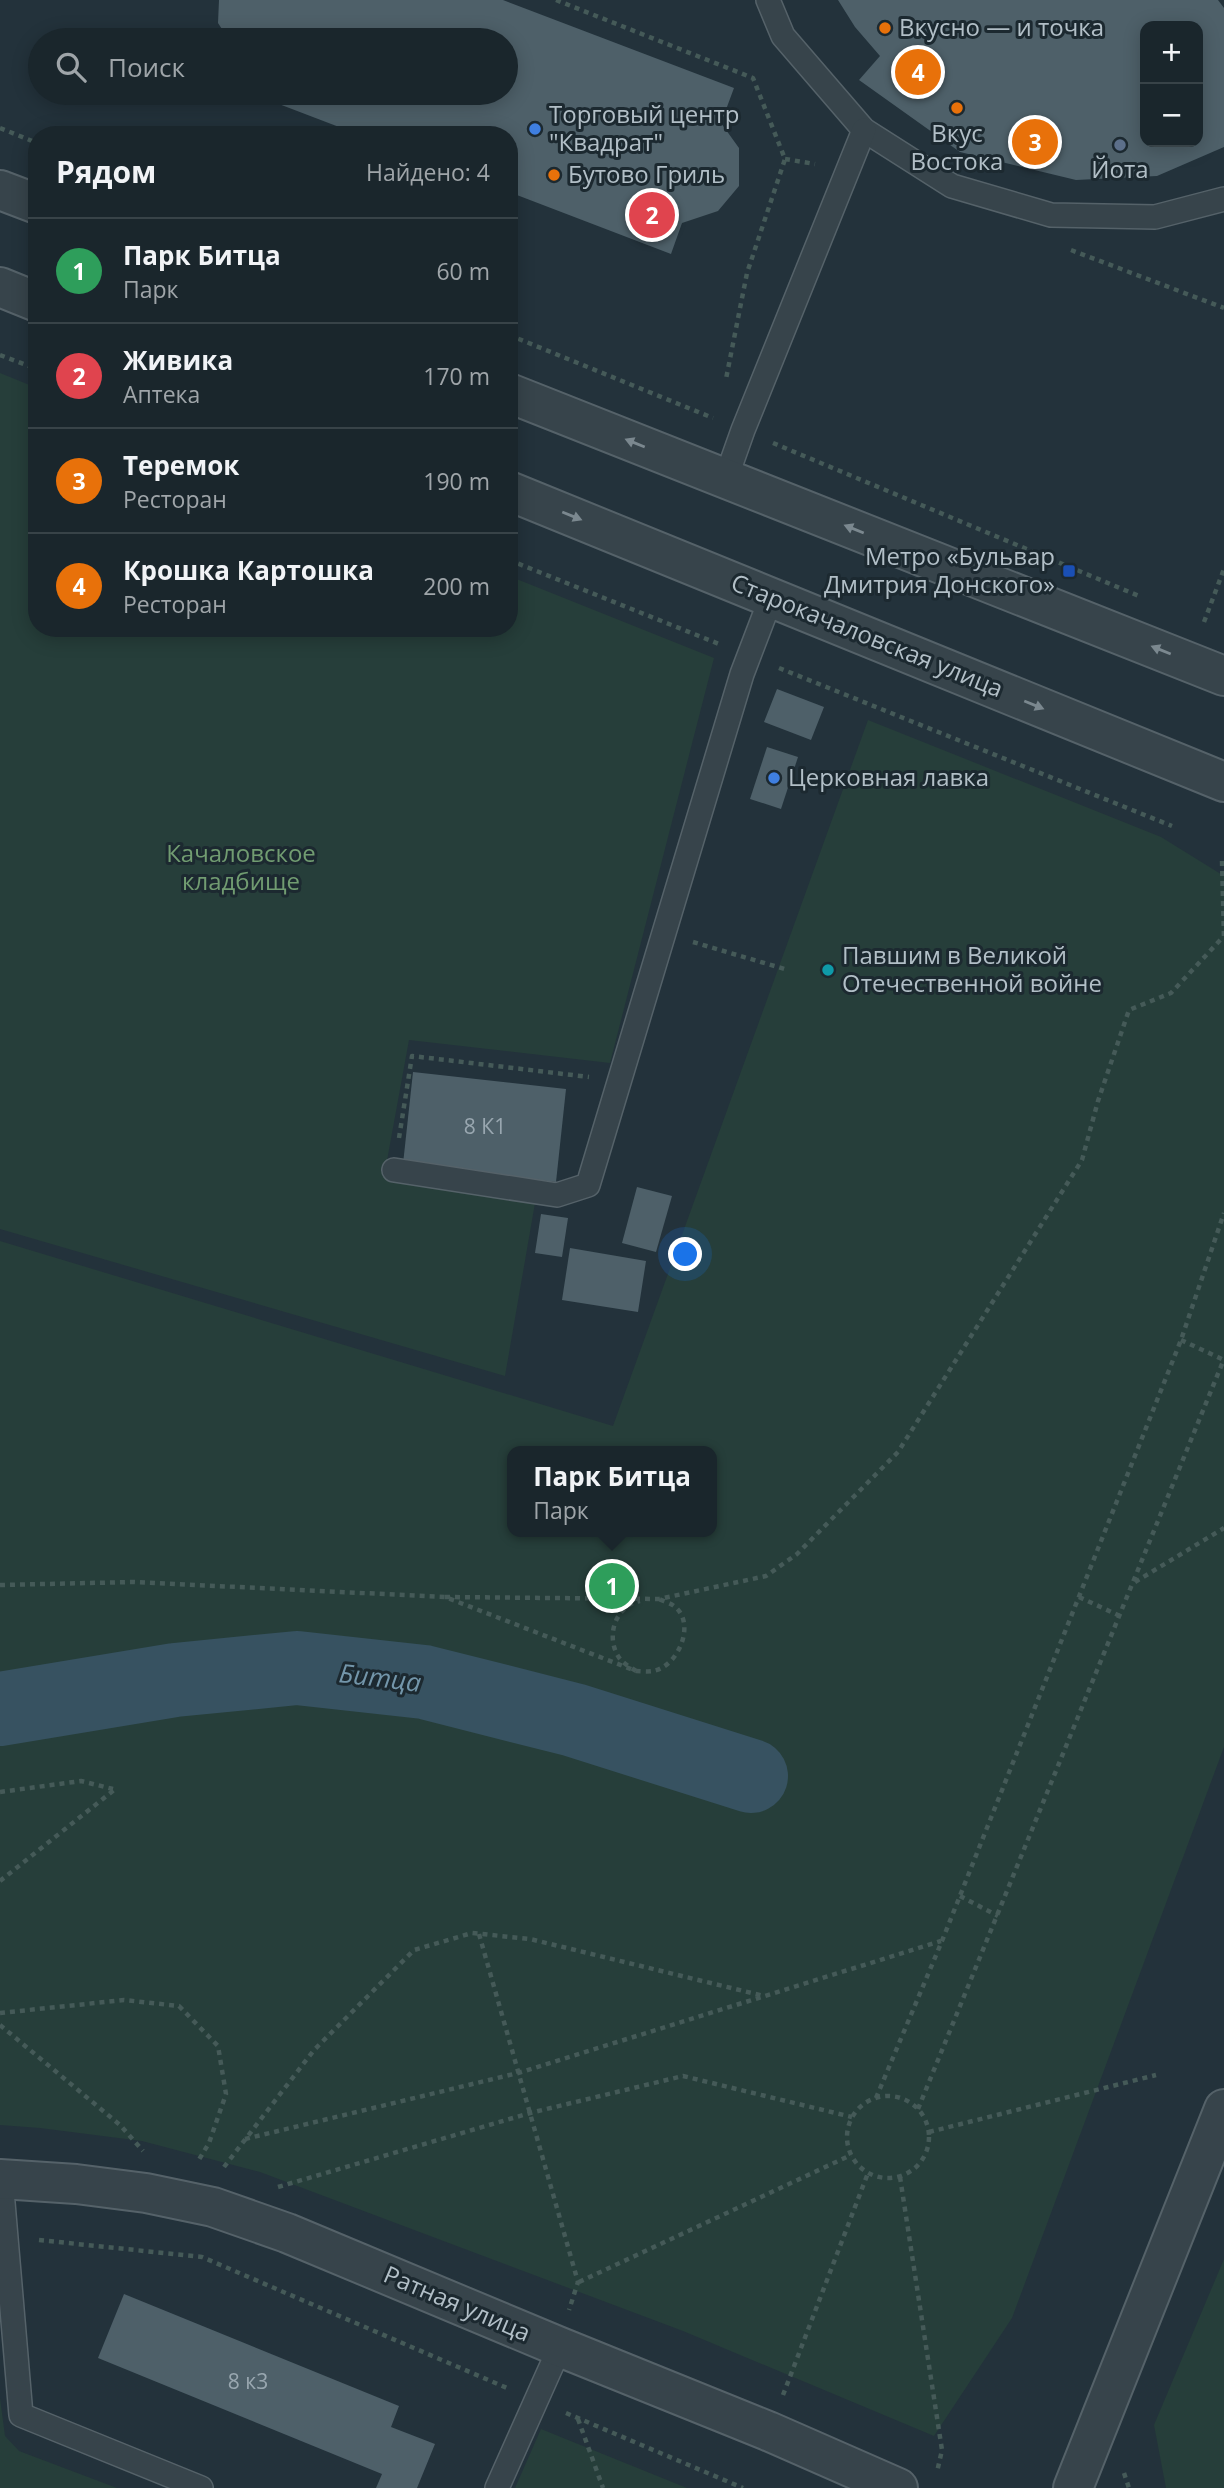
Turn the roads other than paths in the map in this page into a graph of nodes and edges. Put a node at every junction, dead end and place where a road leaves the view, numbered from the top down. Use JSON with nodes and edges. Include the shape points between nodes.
{"nodes":[{"id":1,"x":768,"y":0,"type":"edge"},
{"id":2,"x":864,"y":131,"type":"junction"},
{"id":3,"x":0,"y":190,"type":"edge"},
{"id":4,"x":1224,"y":199,"type":"edge"},
{"id":5,"x":28,"y":201,"type":"edge"},
{"id":6,"x":0,"y":287,"type":"edge"},
{"id":7,"x":28,"y":298,"type":"edge"},
{"id":8,"x":518,"y":397,"type":"edge"},
{"id":9,"x":726,"y":478,"type":"junction"},
{"id":10,"x":518,"y":495,"type":"edge"},
{"id":11,"x":771,"y":598,"type":"junction"},
{"id":12,"x":1224,"y":676,"type":"edge"},
{"id":13,"x":1224,"y":782,"type":"edge"},
{"id":14,"x":394,"y":1170,"type":"road end"},
{"id":15,"x":1224,"y":2109,"type":"edge"},
{"id":16,"x":0,"y":2179,"type":"edge"},
{"id":17,"x":563,"y":2333,"type":"junction"},
{"id":18,"x":201,"y":2488,"type":"edge"},
{"id":19,"x":497,"y":2488,"type":"edge"},
{"id":20,"x":898,"y":2488,"type":"edge"},
{"id":21,"x":1073,"y":2488,"type":"edge"}],
"edges":[{"from":1,"to":2,"type":"lane","via":[[783,36]]},
{"from":2,"to":4,"type":"lane","via":[[952,186],[1051,215],[1155,217]]},
{"from":2,"to":9,"type":"lane"},
{"from":3,"to":5,"type":"street"},
{"from":6,"to":7,"type":"street"},
{"from":9,"to":8,"type":"street","one_way":true},
{"from":12,"to":9,"type":"street","one_way":true},
{"from":10,"to":11,"type":"street","name":"Старокачаловская улица","one_way":true},
{"from":11,"to":13,"type":"street","name":"Старокачаловская улица","one_way":true},
{"from":11,"to":14,"type":"lane","via":[[748,656],[588,1185],[557,1195]]},
{"from":15,"to":21,"type":"street"},
{"from":16,"to":17,"type":"street","name":"Ратная улица","via":[[146,2193],[213,2207]]},
{"from":16,"to":18,"type":"lane","via":[[21,2415]]},
{"from":17,"to":19,"type":"lane"},
{"from":17,"to":20,"type":"street","name":"Ратная улица"}]}
